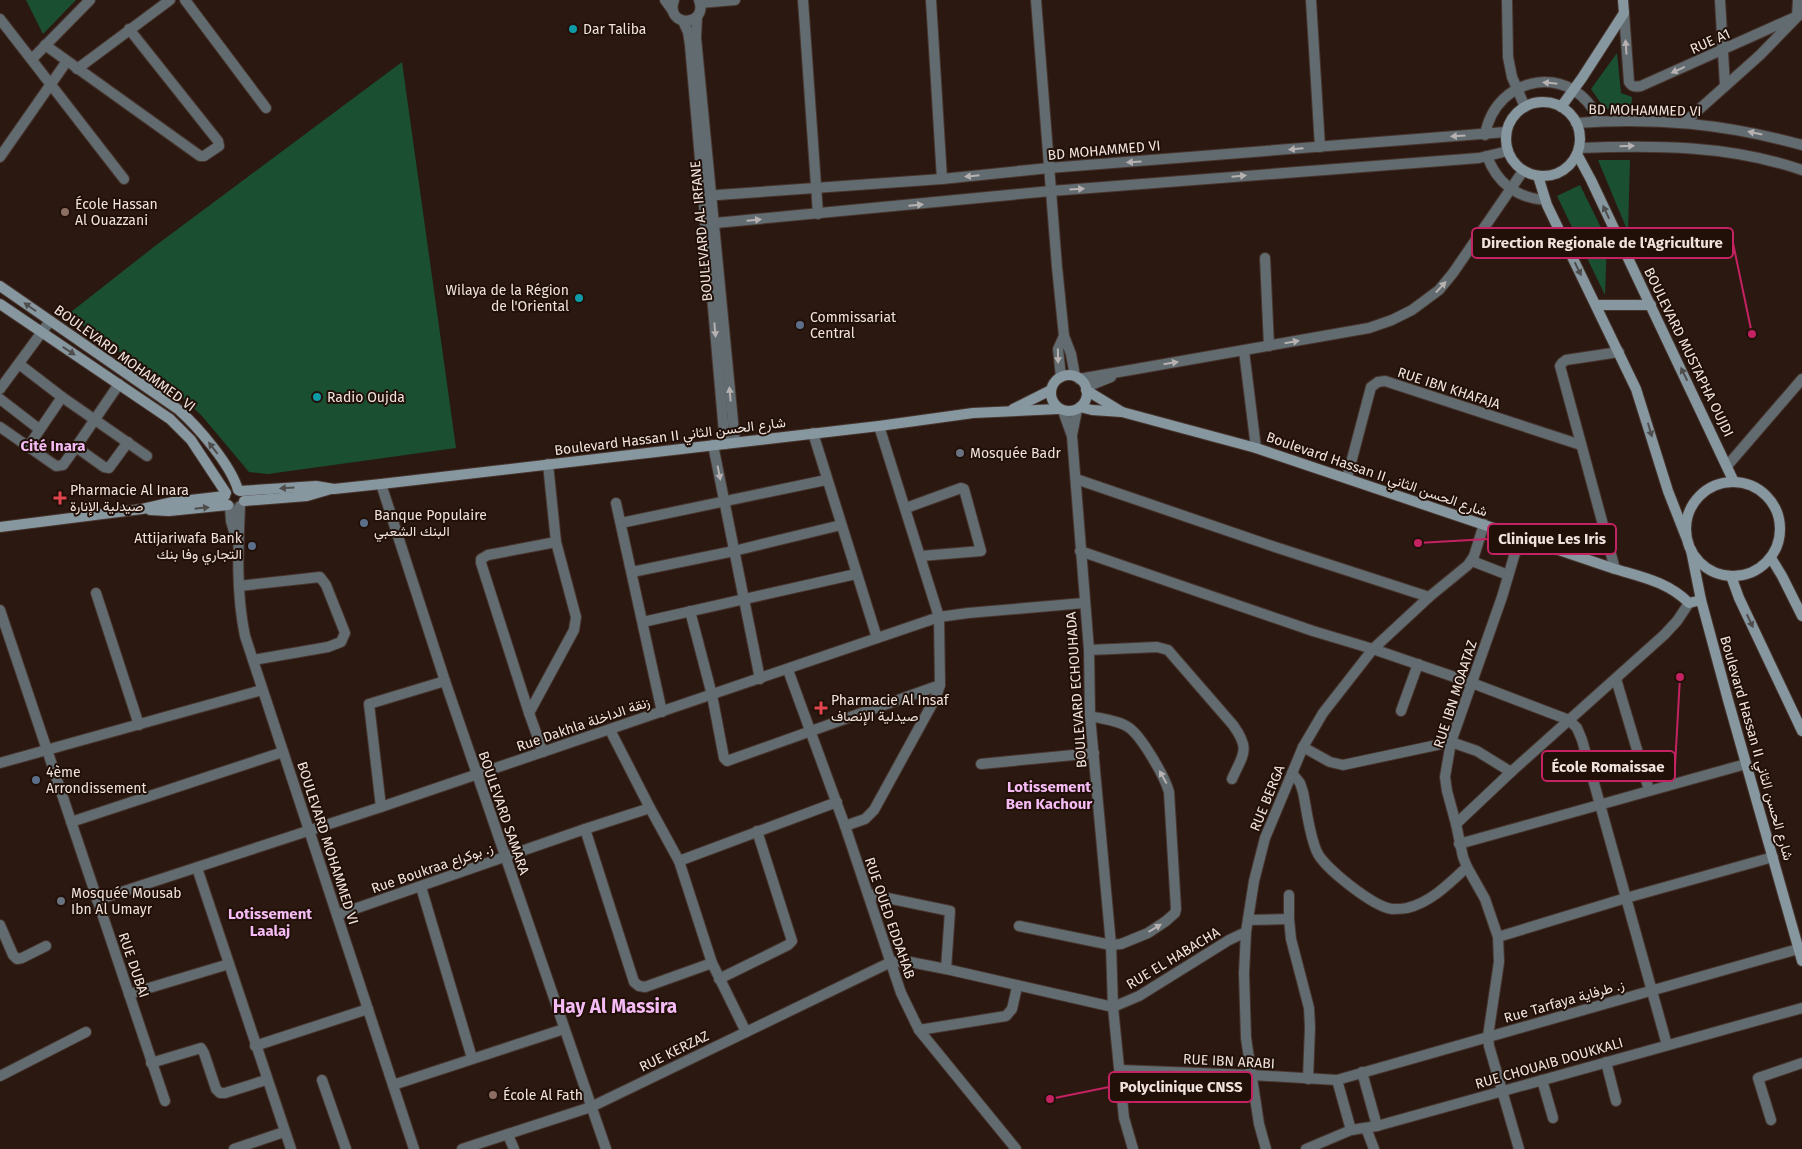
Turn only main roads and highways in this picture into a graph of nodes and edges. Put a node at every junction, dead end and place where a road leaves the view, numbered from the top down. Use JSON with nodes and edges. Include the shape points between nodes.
{"nodes":[{"id":1,"x":1623,"y":0,"type":"edge"},
{"id":2,"x":1561,"y":107,"type":"junction"},
{"id":3,"x":1578,"y":151,"type":"junction"},
{"id":4,"x":1538,"y":176,"type":"junction"},
{"id":5,"x":0,"y":286,"type":"edge"},
{"id":6,"x":0,"y":304,"type":"edge"},
{"id":7,"x":1596,"y":305,"type":"junction"},
{"id":8,"x":1651,"y":305,"type":"junction"},
{"id":9,"x":1082,"y":383,"type":"junction"},
{"id":10,"x":1051,"y":390,"type":"junction"},
{"id":11,"x":1079,"y":408,"type":"junction"},
{"id":12,"x":1010,"y":410,"type":"junction"},
{"id":13,"x":1060,"y":410,"type":"junction"},
{"id":14,"x":1122,"y":412,"type":"junction"},
{"id":15,"x":1734,"y":482,"type":"junction"},
{"id":16,"x":234,"y":499,"type":"junction"},
{"id":17,"x":0,"y":527,"type":"edge"},
{"id":18,"x":1686,"y":536,"type":"junction"},
{"id":19,"x":1691,"y":550,"type":"junction"},
{"id":20,"x":1771,"y":558,"type":"junction"},
{"id":21,"x":1731,"y":576,"type":"junction"},
{"id":22,"x":1701,"y":600,"type":"junction"},
{"id":23,"x":1802,"y":616,"type":"edge"},
{"id":24,"x":1802,"y":731,"type":"edge"},
{"id":25,"x":1802,"y":961,"type":"edge"}],
"edges":[{"from":1,"to":2,"type":"main road","via":[[1624,13]]},
{"from":2,"to":3,"type":"main road","via":[[1576,123],[1580,140]]},
{"from":2,"to":4,"type":"main road","via":[[1547,102],[1525,107],[1515,115],[1506,132],[1513,162],[1523,171]]},
{"from":3,"to":4,"type":"main road","via":[[1561,172]]},
{"from":8,"to":3,"type":"main road","name":"BOULEVARD MUSTAPHA OUJDI","one_way":true},
{"from":4,"to":7,"type":"main road","one_way":true,"via":[[1545,200]]},
{"from":16,"to":5,"type":"main road","name":"BOULEVARD MOHAMMED VI","one_way":true,"via":[[233,476],[190,420]]},
{"from":6,"to":16,"type":"main road","name":"BOULEVARD MOHAMMED VI","one_way":true,"via":[[179,427]]},
{"from":7,"to":8,"type":"main road"},
{"from":7,"to":18,"type":"main road","one_way":true,"via":[[1638,395]]},
{"from":15,"to":8,"type":"main road","name":"BOULEVARD MUSTAPHA OUJDI","one_way":true},
{"from":9,"to":10,"type":"main road","via":[[1061,377]]},
{"from":9,"to":11,"type":"main road","via":[[1086,399]]},
{"from":9,"to":14,"type":"main road","name":"Boulevard Hassan II شارع الحسن الثاني"},
{"from":10,"to":12,"type":"main road","name":"Boulevard Hassan II شارع الحسن الثاني"},
{"from":10,"to":13,"type":"main road","via":[[1052,401]]},
{"from":11,"to":13,"type":"main road","via":[[1068,412]]},
{"from":11,"to":14,"type":"main road","name":"Boulevard Hassan II شارع الحسن الثاني"},
{"from":12,"to":13,"type":"main road","name":"Boulevard Hassan II شارع الحسن الثاني"},
{"from":12,"to":16,"type":"main road","name":"Boulevard Hassan II شارع الحسن الثاني","via":[[334,488],[317,495]]},
{"from":14,"to":22,"type":"main road","name":"Boulevard Hassan II شارع الحسن الثاني","via":[[1256,448],[1658,582],[1675,590],[1689,603]]},
{"from":15,"to":18,"type":"main road","via":[[1714,486],[1697,498],[1688,516]]},
{"from":15,"to":20,"type":"main road","via":[[1754,487],[1776,508],[1779,539]]},
{"from":16,"to":17,"type":"main road","name":"Boulevard Hassan II شارع الحسن الثاني","via":[[169,511],[142,509]]},
{"from":18,"to":19,"type":"main road"},
{"from":19,"to":21,"type":"main road","via":[[1707,569]]},
{"from":19,"to":22,"type":"main road","name":"Boulevard Hassan II شارع الحسن الثاني"},
{"from":20,"to":21,"type":"main road","via":[[1757,570]]},
{"from":20,"to":23,"type":"main road"},
{"from":21,"to":24,"type":"main road","one_way":true},
{"from":22,"to":25,"type":"main road","name":"Boulevard Hassan II شارع الحسن الثاني"}]}
